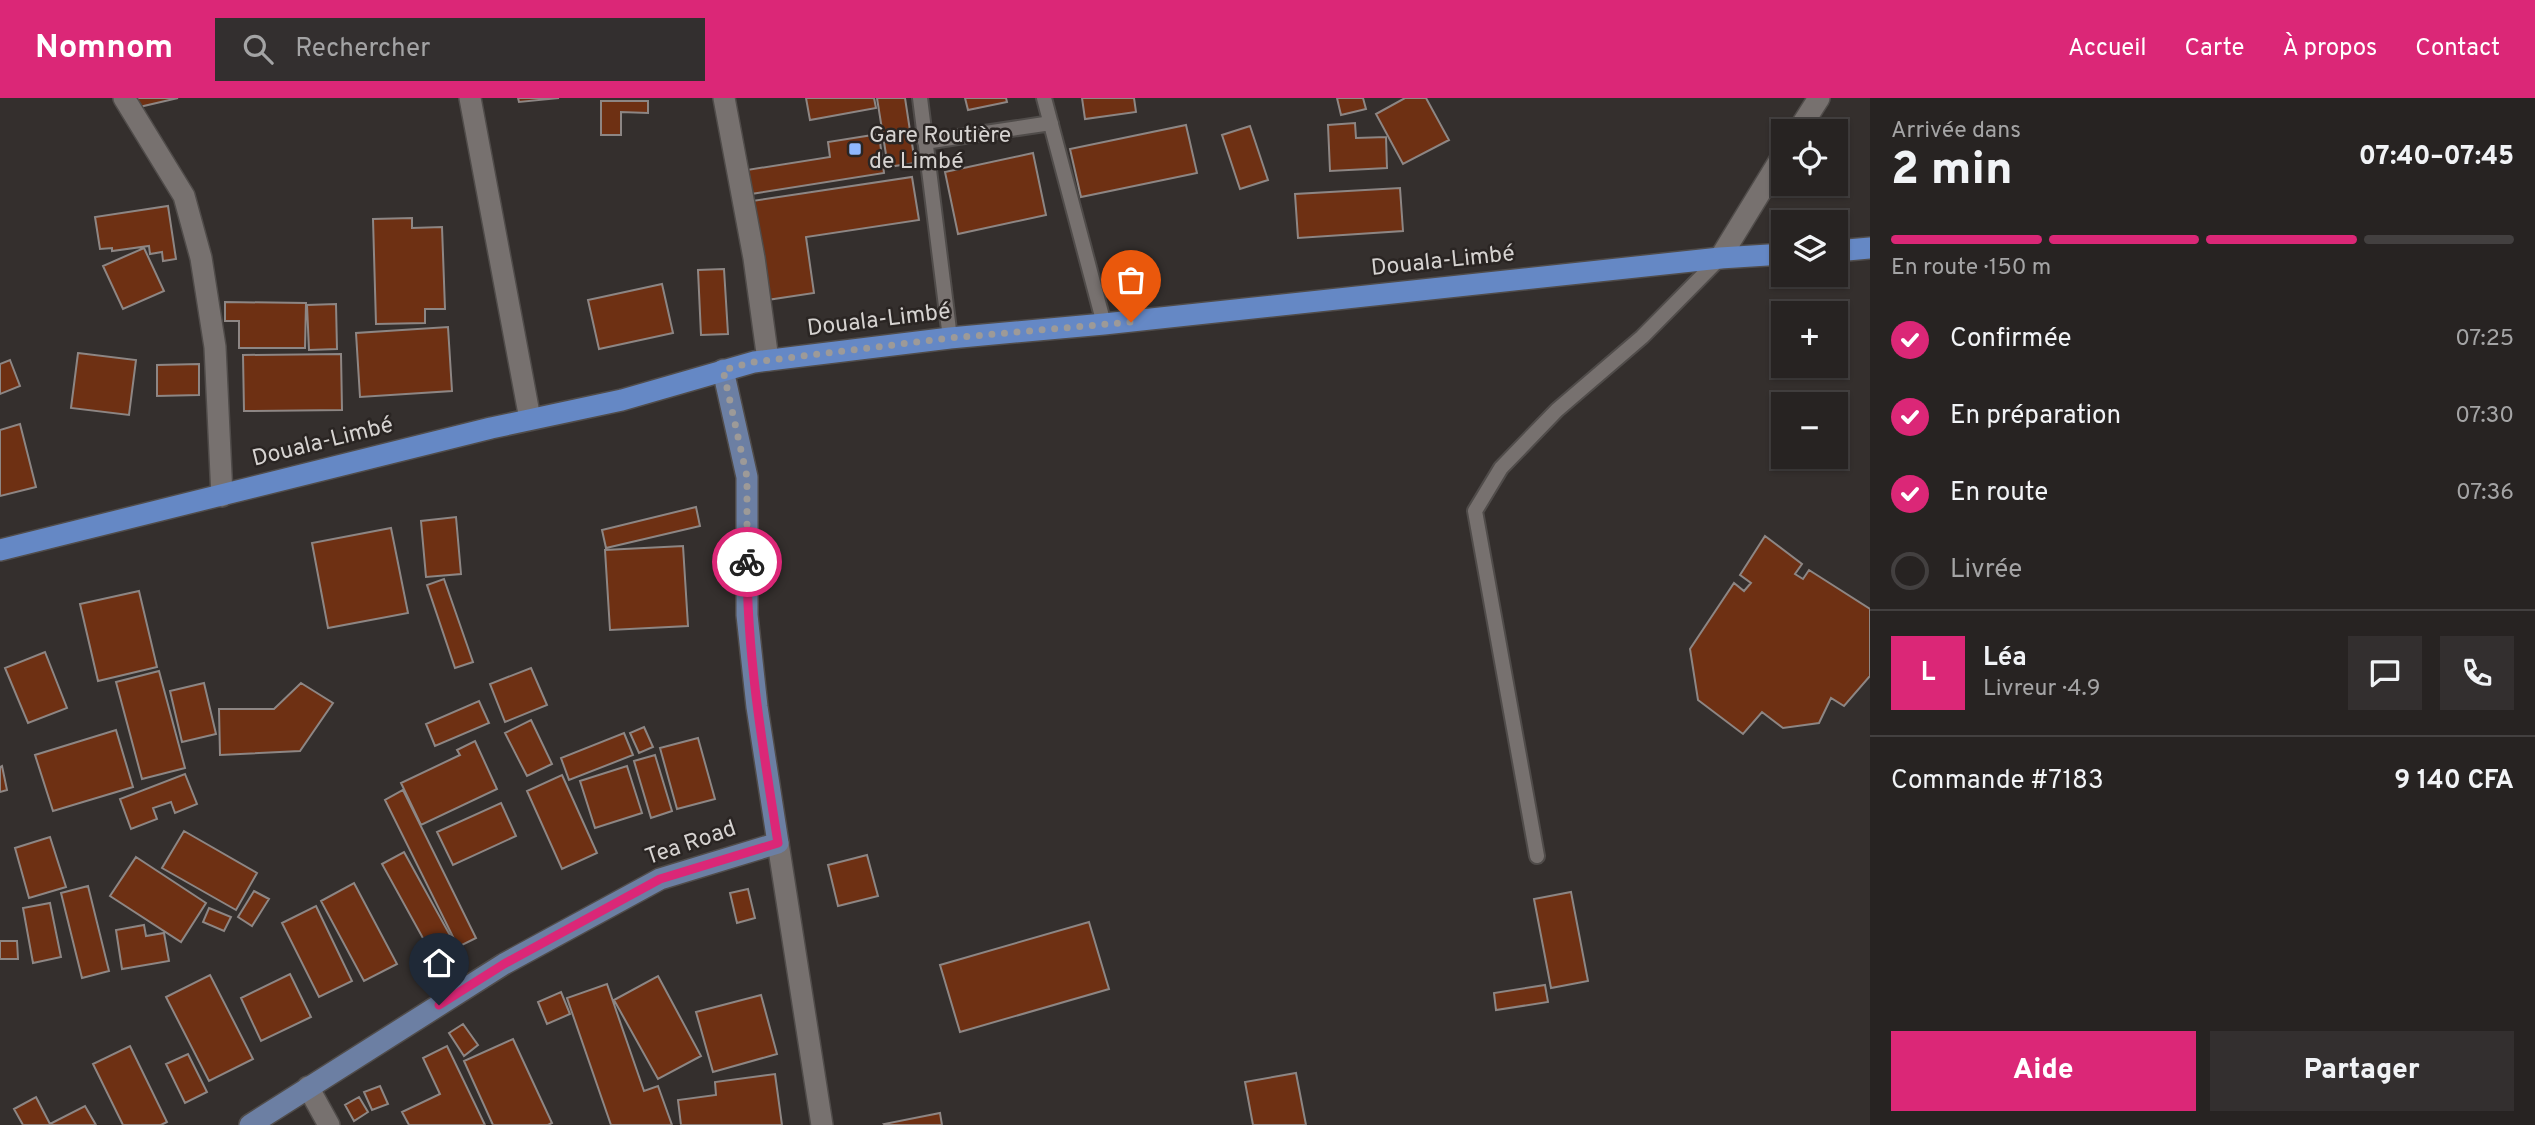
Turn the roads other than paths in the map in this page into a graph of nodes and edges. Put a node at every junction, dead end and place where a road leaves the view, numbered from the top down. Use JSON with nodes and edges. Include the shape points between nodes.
{"nodes":[{"id":1,"x":124,"y":98,"type":"edge"},
{"id":2,"x":470,"y":98,"type":"edge"},
{"id":3,"x":724,"y":98,"type":"edge"},
{"id":4,"x":920,"y":98,"type":"edge"},
{"id":5,"x":1044,"y":98,"type":"edge"},
{"id":6,"x":1819,"y":98,"type":"edge"},
{"id":7,"x":1806,"y":119,"type":"edge"},
{"id":8,"x":1051,"y":123,"type":"junction"},
{"id":9,"x":925,"y":142,"type":"junction"},
{"id":10,"x":1771,"y":175,"type":"edge"},
{"id":11,"x":1870,"y":248,"type":"edge"},
{"id":12,"x":1848,"y":250,"type":"edge"},
{"id":13,"x":1771,"y":255,"type":"edge"},
{"id":14,"x":1720,"y":258,"type":"junction"},
{"id":15,"x":1104,"y":324,"type":"junction"},
{"id":16,"x":950,"y":338,"type":"junction"},
{"id":17,"x":768,"y":360,"type":"junction"},
{"id":18,"x":723,"y":370,"type":"junction"},
{"id":19,"x":530,"y":419,"type":"junction"},
{"id":20,"x":222,"y":496,"type":"junction"},
{"id":21,"x":0,"y":550,"type":"edge"},
{"id":22,"x":778,"y":843,"type":"junction"},
{"id":23,"x":1537,"y":856,"type":"dead end"},
{"id":24,"x":309,"y":1087,"type":"junction"},
{"id":25,"x":250,"y":1125,"type":"edge"},
{"id":26,"x":329,"y":1125,"type":"edge"},
{"id":27,"x":822,"y":1125,"type":"edge"}],
"edges":[{"from":1,"to":20,"type":"street","via":[[184,196],[201,258],[215,347]]},
{"from":2,"to":19,"type":"street"},
{"from":3,"to":17,"type":"street"},
{"from":4,"to":9,"type":"lane"},
{"from":5,"to":8,"type":"lane"},
{"from":6,"to":7,"type":"street"},
{"from":8,"to":9,"type":"lane"},
{"from":8,"to":15,"type":"lane"},
{"from":9,"to":16,"type":"lane"},
{"from":10,"to":14,"type":"street"},
{"from":11,"to":12,"type":"highway"},
{"from":13,"to":14,"type":"highway","name":"Douala-Limbé"},
{"from":14,"to":15,"type":"highway","name":"Douala-Limbé"},
{"from":14,"to":23,"type":"lane","via":[[1642,337],[1557,410],[1501,468],[1475,511]]},
{"from":15,"to":16,"type":"highway","name":"Douala-Limbé"},
{"from":16,"to":17,"type":"highway","name":"Douala-Limbé"},
{"from":17,"to":18,"type":"highway","name":"Douala-Limbé"},
{"from":18,"to":19,"type":"highway","name":"Douala-Limbé","via":[[622,400]]},
{"from":18,"to":22,"type":"main road","via":[[747,477],[747,615]]},
{"from":19,"to":20,"type":"highway","name":"Douala-Limbé"},
{"from":20,"to":21,"type":"highway","name":"Douala-Limbé"},
{"from":22,"to":24,"type":"main road","name":"Tea Road","via":[[660,879],[504,964]]},
{"from":22,"to":27,"type":"street"},
{"from":24,"to":25,"type":"main road","name":"Tea Road"},
{"from":24,"to":26,"type":"street"}]}
